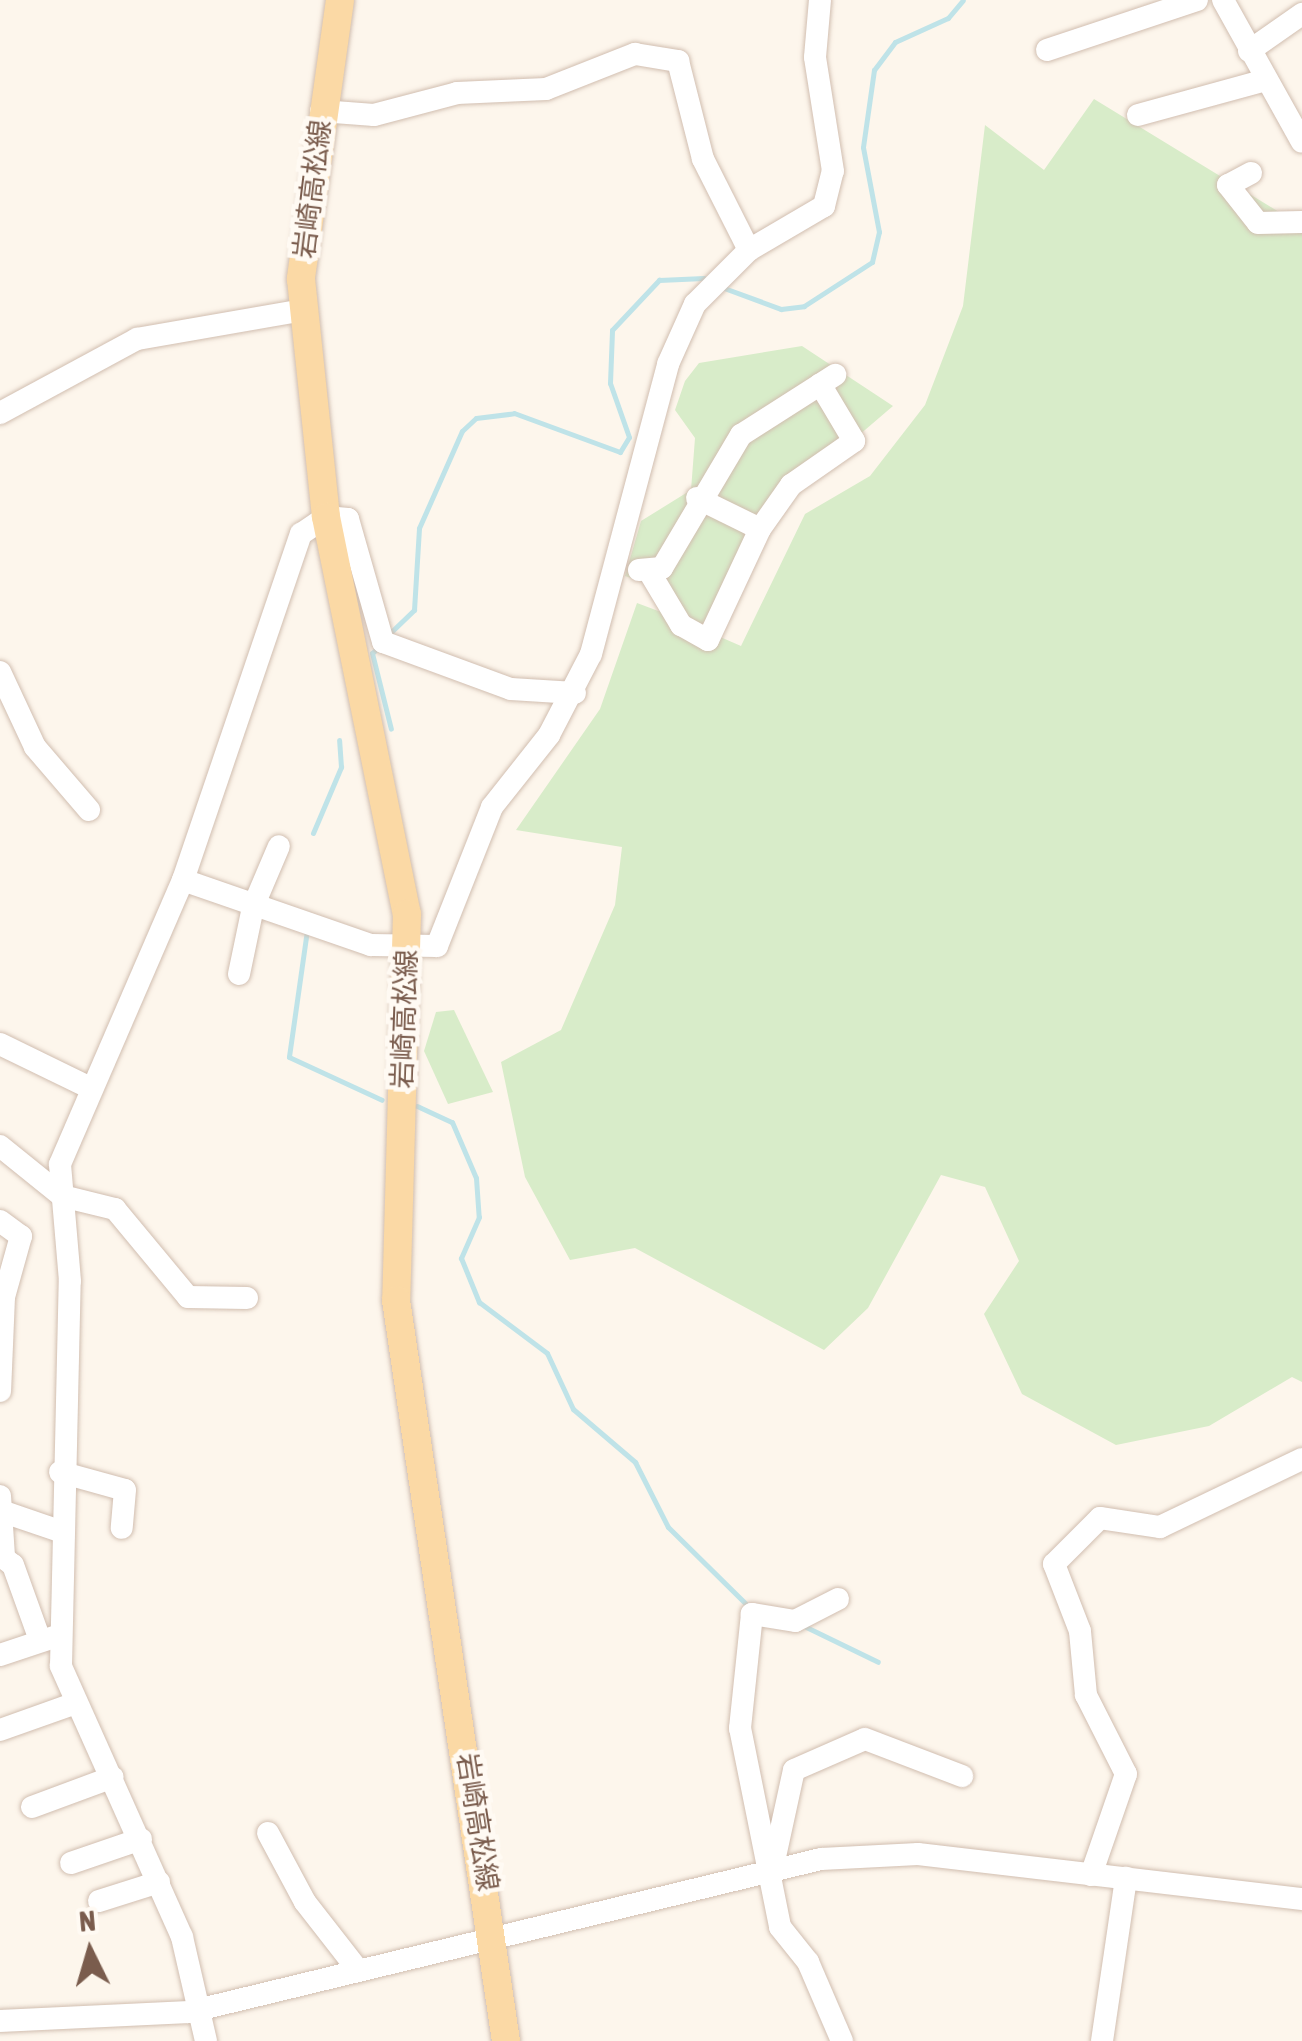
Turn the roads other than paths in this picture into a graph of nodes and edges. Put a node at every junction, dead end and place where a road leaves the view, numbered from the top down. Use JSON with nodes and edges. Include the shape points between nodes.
{"nodes":[{"id":1,"x":340,"y":0,"type":"edge"},
{"id":2,"x":820,"y":0,"type":"edge"},
{"id":3,"x":1197,"y":0,"type":"edge"},
{"id":4,"x":1223,"y":0,"type":"edge"},
{"id":5,"x":1302,"y":14,"type":"edge"},
{"id":6,"x":1047,"y":50,"type":"dead end"},
{"id":7,"x":1249,"y":51,"type":"junction"},
{"id":8,"x":1266,"y":80,"type":"junction"},
{"id":9,"x":322,"y":111,"type":"junction"},
{"id":10,"x":1138,"y":115,"type":"dead end"},
{"id":11,"x":1300,"y":134,"type":"edge"},
{"id":12,"x":1251,"y":174,"type":"dead end"},
{"id":13,"x":1302,"y":222,"type":"edge"},
{"id":14,"x":750,"y":250,"type":"junction"},
{"id":15,"x":304,"y":310,"type":"junction"},
{"id":16,"x":0,"y":412,"type":"edge"},
{"id":17,"x":697,"y":498,"type":"junction"},
{"id":18,"x":326,"y":517,"type":"junction"},
{"id":19,"x":760,"y":528,"type":"junction"},
{"id":20,"x":616,"y":564,"type":"junction"},
{"id":21,"x":650,"y":573,"type":"junction"},
{"id":22,"x":0,"y":672,"type":"edge"},
{"id":23,"x":574,"y":693,"type":"junction"},
{"id":24,"x":0,"y":726,"type":"edge"},
{"id":25,"x":36,"y":747,"type":"junction"},
{"id":26,"x":88,"y":810,"type":"dead end"},
{"id":27,"x":279,"y":846,"type":"dead end"},
{"id":28,"x":183,"y":880,"type":"junction"},
{"id":29,"x":253,"y":907,"type":"junction"},
{"id":30,"x":407,"y":950,"type":"junction"},
{"id":31,"x":239,"y":974,"type":"dead end"},
{"id":32,"x":0,"y":1044,"type":"edge"},
{"id":33,"x":88,"y":1088,"type":"junction"},
{"id":34,"x":0,"y":1146,"type":"edge"},
{"id":35,"x":62,"y":1196,"type":"junction"},
{"id":36,"x":0,"y":1221,"type":"edge"},
{"id":37,"x":247,"y":1298,"type":"dead end"},
{"id":38,"x":0,"y":1391,"type":"edge"},
{"id":39,"x":1302,"y":1459,"type":"edge"},
{"id":40,"x":60,"y":1472,"type":"junction"},
{"id":41,"x":2,"y":1504,"type":"edge"},
{"id":42,"x":122,"y":1528,"type":"dead end"},
{"id":43,"x":57,"y":1530,"type":"junction"},
{"id":44,"x":2,"y":1556,"type":"edge"},
{"id":45,"x":838,"y":1598,"type":"dead end"},
{"id":46,"x":49,"y":1638,"type":"junction"},
{"id":47,"x":0,"y":1654,"type":"edge"},
{"id":48,"x":76,"y":1703,"type":"junction"},
{"id":49,"x":0,"y":1730,"type":"edge"},
{"id":50,"x":962,"y":1776,"type":"dead end"},
{"id":51,"x":113,"y":1777,"type":"junction"},
{"id":52,"x":32,"y":1807,"type":"dead end"},
{"id":53,"x":268,"y":1833,"type":"dead end"},
{"id":54,"x":141,"y":1839,"type":"junction"},
{"id":55,"x":71,"y":1863,"type":"dead end"},
{"id":56,"x":770,"y":1870,"type":"junction"},
{"id":57,"x":1091,"y":1874,"type":"junction"},
{"id":58,"x":1126,"y":1878,"type":"junction"},
{"id":59,"x":159,"y":1882,"type":"junction"},
{"id":60,"x":1302,"y":1899,"type":"edge"},
{"id":61,"x":98,"y":1901,"type":"dead end"},
{"id":62,"x":496,"y":1935,"type":"junction"},
{"id":63,"x":358,"y":1970,"type":"junction"},
{"id":64,"x":200,"y":2009,"type":"junction"},
{"id":65,"x":0,"y":2020,"type":"edge"},
{"id":66,"x":206,"y":2041,"type":"edge"},
{"id":67,"x":506,"y":2041,"type":"edge"},
{"id":68,"x":842,"y":2041,"type":"edge"},
{"id":69,"x":1102,"y":2041,"type":"edge"}],
"edges":[{"from":1,"to":9,"type":"main road","name":"岩崎高松線"},
{"from":2,"to":14,"type":"street","via":[[815,57],[830,188],[804,226]]},
{"from":3,"to":6,"type":"street"},
{"from":4,"to":7,"type":"street"},
{"from":5,"to":7,"type":"street"},
{"from":7,"to":8,"type":"street"},
{"from":8,"to":10,"type":"street"},
{"from":8,"to":11,"type":"street"},
{"from":9,"to":14,"type":"street","via":[[374,115],[457,93],[546,89],[635,54],[678,61],[703,159]]},
{"from":9,"to":15,"type":"main road","name":"岩崎高松線","via":[[304,220]]},
{"from":12,"to":13,"type":"street","via":[[1228,185],[1258,224]]},
{"from":14,"to":20,"type":"street","via":[[711,282],[679,336]]},
{"from":15,"to":16,"type":"street","via":[[137,339]]},
{"from":15,"to":18,"type":"main road","name":"岩崎高松線"},
{"from":17,"to":19,"type":"street"},
{"from":17,"to":19,"type":"street","via":[[741,434],[827,380],[854,441],[791,485]]},
{"from":17,"to":21,"type":"street","via":[[662,568]]},
{"from":18,"to":23,"type":"street","via":[[348,518],[383,642],[511,689]]},
{"from":18,"to":28,"type":"street","via":[[301,534]]},
{"from":18,"to":30,"type":"main road","name":"岩崎高松線","via":[[390,814]]},
{"from":19,"to":21,"type":"street","via":[[708,640],[680,625]]},
{"from":20,"to":21,"type":"street"},
{"from":20,"to":23,"type":"street"},
{"from":22,"to":25,"type":"street"},
{"from":23,"to":30,"type":"street","via":[[492,807],[452,925],[437,946]]},
{"from":24,"to":25,"type":"street"},
{"from":25,"to":26,"type":"street"},
{"from":27,"to":29,"type":"street"},
{"from":28,"to":29,"type":"street"},
{"from":28,"to":33,"type":"street"},
{"from":29,"to":30,"type":"street"},
{"from":29,"to":31,"type":"street"},
{"from":30,"to":62,"type":"main road","name":"岩崎高松線","via":[[396,1300]]},
{"from":32,"to":33,"type":"street"},
{"from":33,"to":35,"type":"street","via":[[60,1164]]},
{"from":34,"to":35,"type":"street"},
{"from":35,"to":37,"type":"street","via":[[115,1209],[188,1296]]},
{"from":35,"to":40,"type":"street","via":[[70,1281]]},
{"from":36,"to":38,"type":"street","via":[[21,1236],[4,1297]]},
{"from":39,"to":57,"type":"street","via":[[1160,1527],[1100,1518],[1054,1564],[1080,1631],[1086,1695],[1126,1774]]},
{"from":40,"to":42,"type":"street","via":[[125,1490]]},
{"from":40,"to":43,"type":"street"},
{"from":41,"to":43,"type":"street"},
{"from":41,"to":44,"type":"street"},
{"from":43,"to":46,"type":"street"},
{"from":44,"to":46,"type":"street"},
{"from":45,"to":56,"type":"street","via":[[795,1621],[752,1614],[746,1628],[740,1728]]},
{"from":46,"to":47,"type":"street"},
{"from":46,"to":48,"type":"street"},
{"from":48,"to":49,"type":"street"},
{"from":48,"to":51,"type":"street"},
{"from":50,"to":56,"type":"street","via":[[865,1740],[794,1770]]},
{"from":51,"to":52,"type":"street"},
{"from":51,"to":54,"type":"street"},
{"from":53,"to":63,"type":"street","via":[[305,1902]]},
{"from":54,"to":55,"type":"street"},
{"from":54,"to":59,"type":"street"},
{"from":56,"to":57,"type":"street","via":[[918,1854]]},
{"from":56,"to":62,"type":"street"},
{"from":56,"to":68,"type":"street","via":[[780,1928],[808,1962]]},
{"from":57,"to":58,"type":"street"},
{"from":58,"to":60,"type":"street"},
{"from":58,"to":69,"type":"street"},
{"from":59,"to":61,"type":"street"},
{"from":59,"to":64,"type":"street"},
{"from":62,"to":63,"type":"street"},
{"from":62,"to":67,"type":"main road","name":"岩崎高松線"},
{"from":63,"to":64,"type":"street"},
{"from":64,"to":65,"type":"street"},
{"from":64,"to":66,"type":"street"}]}
